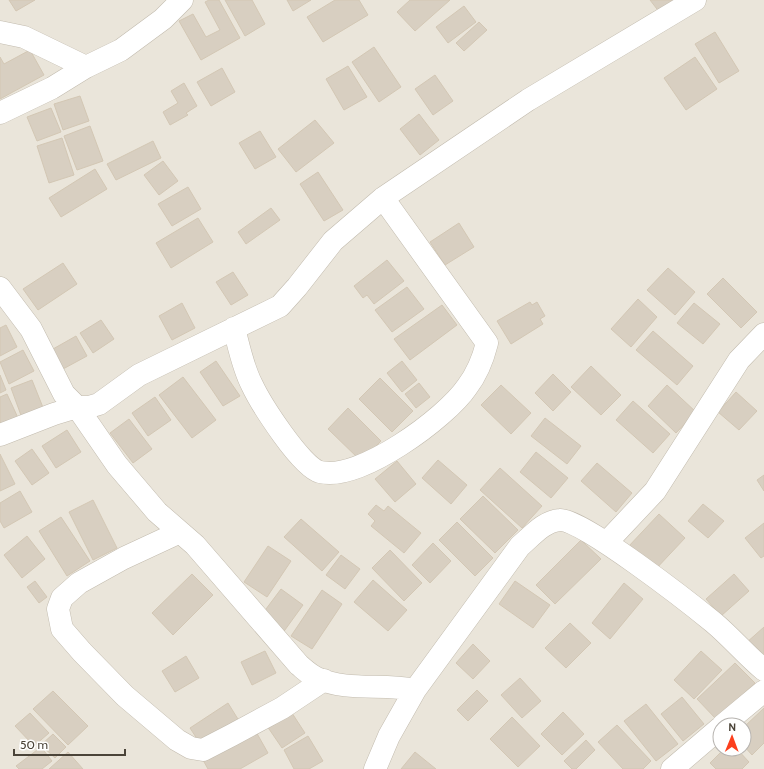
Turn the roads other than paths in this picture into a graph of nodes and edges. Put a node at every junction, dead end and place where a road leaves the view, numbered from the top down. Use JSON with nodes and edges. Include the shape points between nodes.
{"nodes":[{"id":1,"x":182,"y":0,"type":"edge"},
{"id":2,"x":695,"y":0,"type":"edge"},
{"id":3,"x":0,"y":32,"type":"edge"},
{"id":4,"x":86,"y":67,"type":"junction"},
{"id":5,"x":0,"y":113,"type":"edge"},
{"id":6,"x":383,"y":198,"type":"junction"},
{"id":7,"x":0,"y":288,"type":"edge"},
{"id":8,"x":234,"y":328,"type":"junction"},
{"id":9,"x":764,"y":334,"type":"edge"},
{"id":10,"x":77,"y":407,"type":"junction"},
{"id":11,"x":0,"y":435,"type":"edge"},
{"id":12,"x":180,"y":532,"type":"junction"},
{"id":13,"x":607,"y":542,"type":"junction"},
{"id":14,"x":764,"y":670,"type":"edge"},
{"id":15,"x":324,"y":680,"type":"junction"},
{"id":16,"x":416,"y":690,"type":"junction"},
{"id":17,"x":764,"y":691,"type":"edge"},
{"id":18,"x":733,"y":717,"type":"edge"},
{"id":19,"x":712,"y":735,"type":"edge"},
{"id":20,"x":375,"y":769,"type":"edge"},
{"id":21,"x":672,"y":769,"type":"edge"}],
"edges":[{"from":1,"to":4,"type":"street","via":[[163,19],[121,50]]},
{"from":2,"to":6,"type":"street","via":[[528,100]]},
{"from":3,"to":4,"type":"street","via":[[24,37]]},
{"from":4,"to":5,"type":"street","via":[[52,88]]},
{"from":6,"to":8,"type":"street","via":[[332,242],[280,306]]},
{"from":6,"to":8,"type":"street","via":[[487,343],[482,361],[468,387],[447,411],[416,435],[382,455],[346,471],[320,472],[302,460],[252,385]]},
{"from":7,"to":10,"type":"street","via":[[31,329],[64,394]]},
{"from":8,"to":10,"type":"street","via":[[139,375],[99,404]]},
{"from":9,"to":13,"type":"street","via":[[739,360],[655,491]]},
{"from":10,"to":11,"type":"street"},
{"from":10,"to":12,"type":"street","via":[[117,465],[158,512]]},
{"from":12,"to":15,"type":"street","via":[[195,545],[299,665],[315,678]]},
{"from":12,"to":15,"type":"street","via":[[124,558],[79,583],[62,598],[58,609],[62,629],[82,652],[125,696],[177,740],[191,748],[203,750],[282,708]]},
{"from":13,"to":14,"type":"street","via":[[714,623]]},
{"from":13,"to":16,"type":"street","via":[[573,522],[562,519],[541,528],[520,546]]},
{"from":15,"to":16,"type":"street","via":[[348,687],[378,686]]},
{"from":16,"to":20,"type":"street","via":[[389,736]]},
{"from":17,"to":18,"type":"street"},
{"from":19,"to":21,"type":"street"}]}
